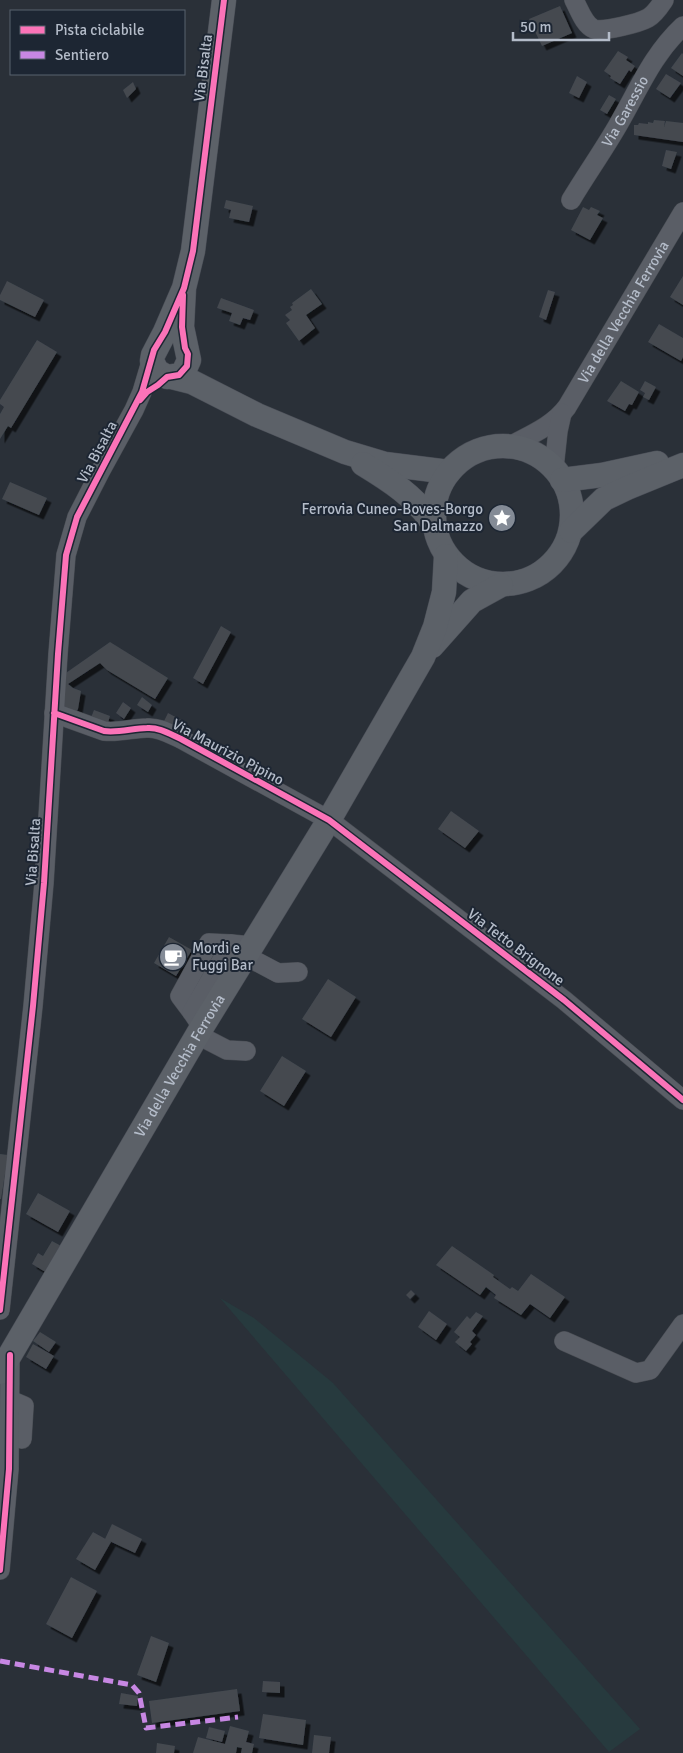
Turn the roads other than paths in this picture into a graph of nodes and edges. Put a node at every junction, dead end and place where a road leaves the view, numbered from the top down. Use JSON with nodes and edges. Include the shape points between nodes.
{"nodes":[{"id":1,"x":224,"y":0,"type":"edge"},
{"id":2,"x":574,"y":0,"type":"edge"},
{"id":3,"x":664,"y":0,"type":"edge"},
{"id":4,"x":683,"y":26,"type":"edge"},
{"id":5,"x":571,"y":200,"type":"dead end"},
{"id":6,"x":683,"y":212,"type":"edge"},
{"id":7,"x":184,"y":288,"type":"junction"},
{"id":8,"x":155,"y":350,"type":"junction"},
{"id":9,"x":187,"y":351,"type":"junction"},
{"id":10,"x":170,"y":377,"type":"junction"},
{"id":11,"x":218,"y":395,"type":"junction"},
{"id":12,"x":134,"y":410,"type":"junction"},
{"id":13,"x":562,"y":413,"type":"junction"},
{"id":14,"x":510,"y":446,"type":"junction"},
{"id":15,"x":345,"y":452,"type":"junction"},
{"id":16,"x":683,"y":457,"type":"edge"},
{"id":17,"x":683,"y":465,"type":"edge"},
{"id":18,"x":448,"y":472,"type":"junction"},
{"id":19,"x":558,"y":474,"type":"junction"},
{"id":20,"x":433,"y":523,"type":"junction"},
{"id":21,"x":571,"y":531,"type":"junction"},
{"id":22,"x":446,"y":556,"type":"junction"},
{"id":23,"x":501,"y":585,"type":"junction"},
{"id":24,"x":423,"y":657,"type":"junction"},
{"id":25,"x":54,"y":713,"type":"junction"},
{"id":26,"x":329,"y":820,"type":"junction"},
{"id":27,"x":243,"y":948,"type":"junction"},
{"id":28,"x":298,"y":972,"type":"dead end"},
{"id":29,"x":198,"y":1025,"type":"junction"},
{"id":30,"x":246,"y":1051,"type":"dead end"},
{"id":31,"x":683,"y":1100,"type":"edge"},
{"id":32,"x":4,"y":1232,"type":"edge"},
{"id":33,"x":0,"y":1310,"type":"edge"},
{"id":34,"x":683,"y":1324,"type":"edge"},
{"id":35,"x":564,"y":1341,"type":"dead end"},
{"id":36,"x":5,"y":1364,"type":"edge"},
{"id":37,"x":10,"y":1400,"type":"junction"},
{"id":38,"x":5,"y":1428,"type":"edge"},
{"id":39,"x":0,"y":1468,"type":"edge"},
{"id":40,"x":6,"y":1491,"type":"junction"},
{"id":41,"x":0,"y":1570,"type":"edge"}],
"edges":[{"from":1,"to":7,"type":"main road","name":"Via Bisalta","via":[[193,251]]},
{"from":2,"to":3,"type":"street","via":[[586,22],[594,29],[604,30],[649,17]]},
{"from":4,"to":5,"type":"street","name":"Via Garessio","via":[[653,61],[618,126]]},
{"from":6,"to":13,"type":"street","name":"Via della Vecchia Ferrovia"},
{"from":7,"to":8,"type":"main road","name":"Via Bisalta"},
{"from":7,"to":9,"type":"main road","name":"Via Bisalta","via":[[182,316]]},
{"from":8,"to":9,"type":"main road","via":[[169,340]]},
{"from":8,"to":10,"type":"main road","via":[[152,361],[157,371]]},
{"from":8,"to":12,"type":"street","name":"Via Bisalta"},
{"from":9,"to":10,"type":"main road","name":"Via Bisalta","via":[[187,366],[178,375]]},
{"from":9,"to":11,"type":"main road","via":[[200,377]]},
{"from":10,"to":11,"type":"main road","via":[[192,382]]},
{"from":10,"to":12,"type":"street","name":"Via Bisalta","via":[[147,392]]},
{"from":11,"to":15,"type":"main road"},
{"from":12,"to":25,"type":"street","name":"Via Bisalta","via":[[77,517],[66,555]]},
{"from":13,"to":14,"type":"street","name":"Via della Vecchia Ferrovia","via":[[545,427]]},
{"from":13,"to":19,"type":"street","name":"Via della Vecchia Ferrovia","via":[[556,438]]},
{"from":14,"to":18,"type":"main road","via":[[476,451]]},
{"from":14,"to":19,"type":"main road","via":[[541,458]]},
{"from":15,"to":18,"type":"main road","via":[[385,464]]},
{"from":15,"to":20,"type":"main road","via":[[390,480],[421,506]]},
{"from":16,"to":19,"type":"main road","via":[[602,475]]},
{"from":17,"to":21,"type":"main road","via":[[604,499]]},
{"from":18,"to":20,"type":"main road","via":[[439,487]]},
{"from":19,"to":21,"type":"main road","via":[[570,496]]},
{"from":20,"to":22,"type":"main road","via":[[437,540]]},
{"from":21,"to":23,"type":"main road","via":[[561,553],[545,570],[524,582]]},
{"from":22,"to":23,"type":"main road","via":[[461,571],[480,581]]},
{"from":22,"to":24,"type":"main road","name":"Via della Vecchia Ferrovia","via":[[444,592],[435,628]]},
{"from":23,"to":24,"type":"main road","name":"Via della Vecchia Ferrovia","via":[[472,601]]},
{"from":24,"to":26,"type":"main road","name":"Via della Vecchia Ferrovia"},
{"from":25,"to":26,"type":"street","name":"Via Maurizio Pipino","via":[[104,731],[157,729]]},
{"from":25,"to":32,"type":"street","name":"Via Bisalta","via":[[34,997]]},
{"from":26,"to":27,"type":"main road","name":"Via della Vecchia Ferrovia"},
{"from":26,"to":31,"type":"street","name":"Via Tetto Brignone","via":[[564,1000]]},
{"from":27,"to":28,"type":"street","via":[[278,973]]},
{"from":27,"to":29,"type":"main road","name":"Via della Vecchia Ferrovia"},
{"from":27,"to":29,"type":"street","via":[[209,943],[180,996]]},
{"from":29,"to":30,"type":"street","via":[[227,1050]]},
{"from":29,"to":36,"type":"main road","name":"Via della Vecchia Ferrovia"},
{"from":32,"to":33,"type":"street","name":"Via Bisalta"},
{"from":34,"to":35,"type":"street","via":[[650,1370],[636,1373]]},
{"from":36,"to":37,"type":"street"},
{"from":37,"to":38,"type":"street"},
{"from":37,"to":40,"type":"street","via":[[24,1406],[20,1469]]},
{"from":38,"to":40,"type":"street","via":[[10,1469]]},
{"from":39,"to":40,"type":"street"},
{"from":40,"to":41,"type":"street"}]}
